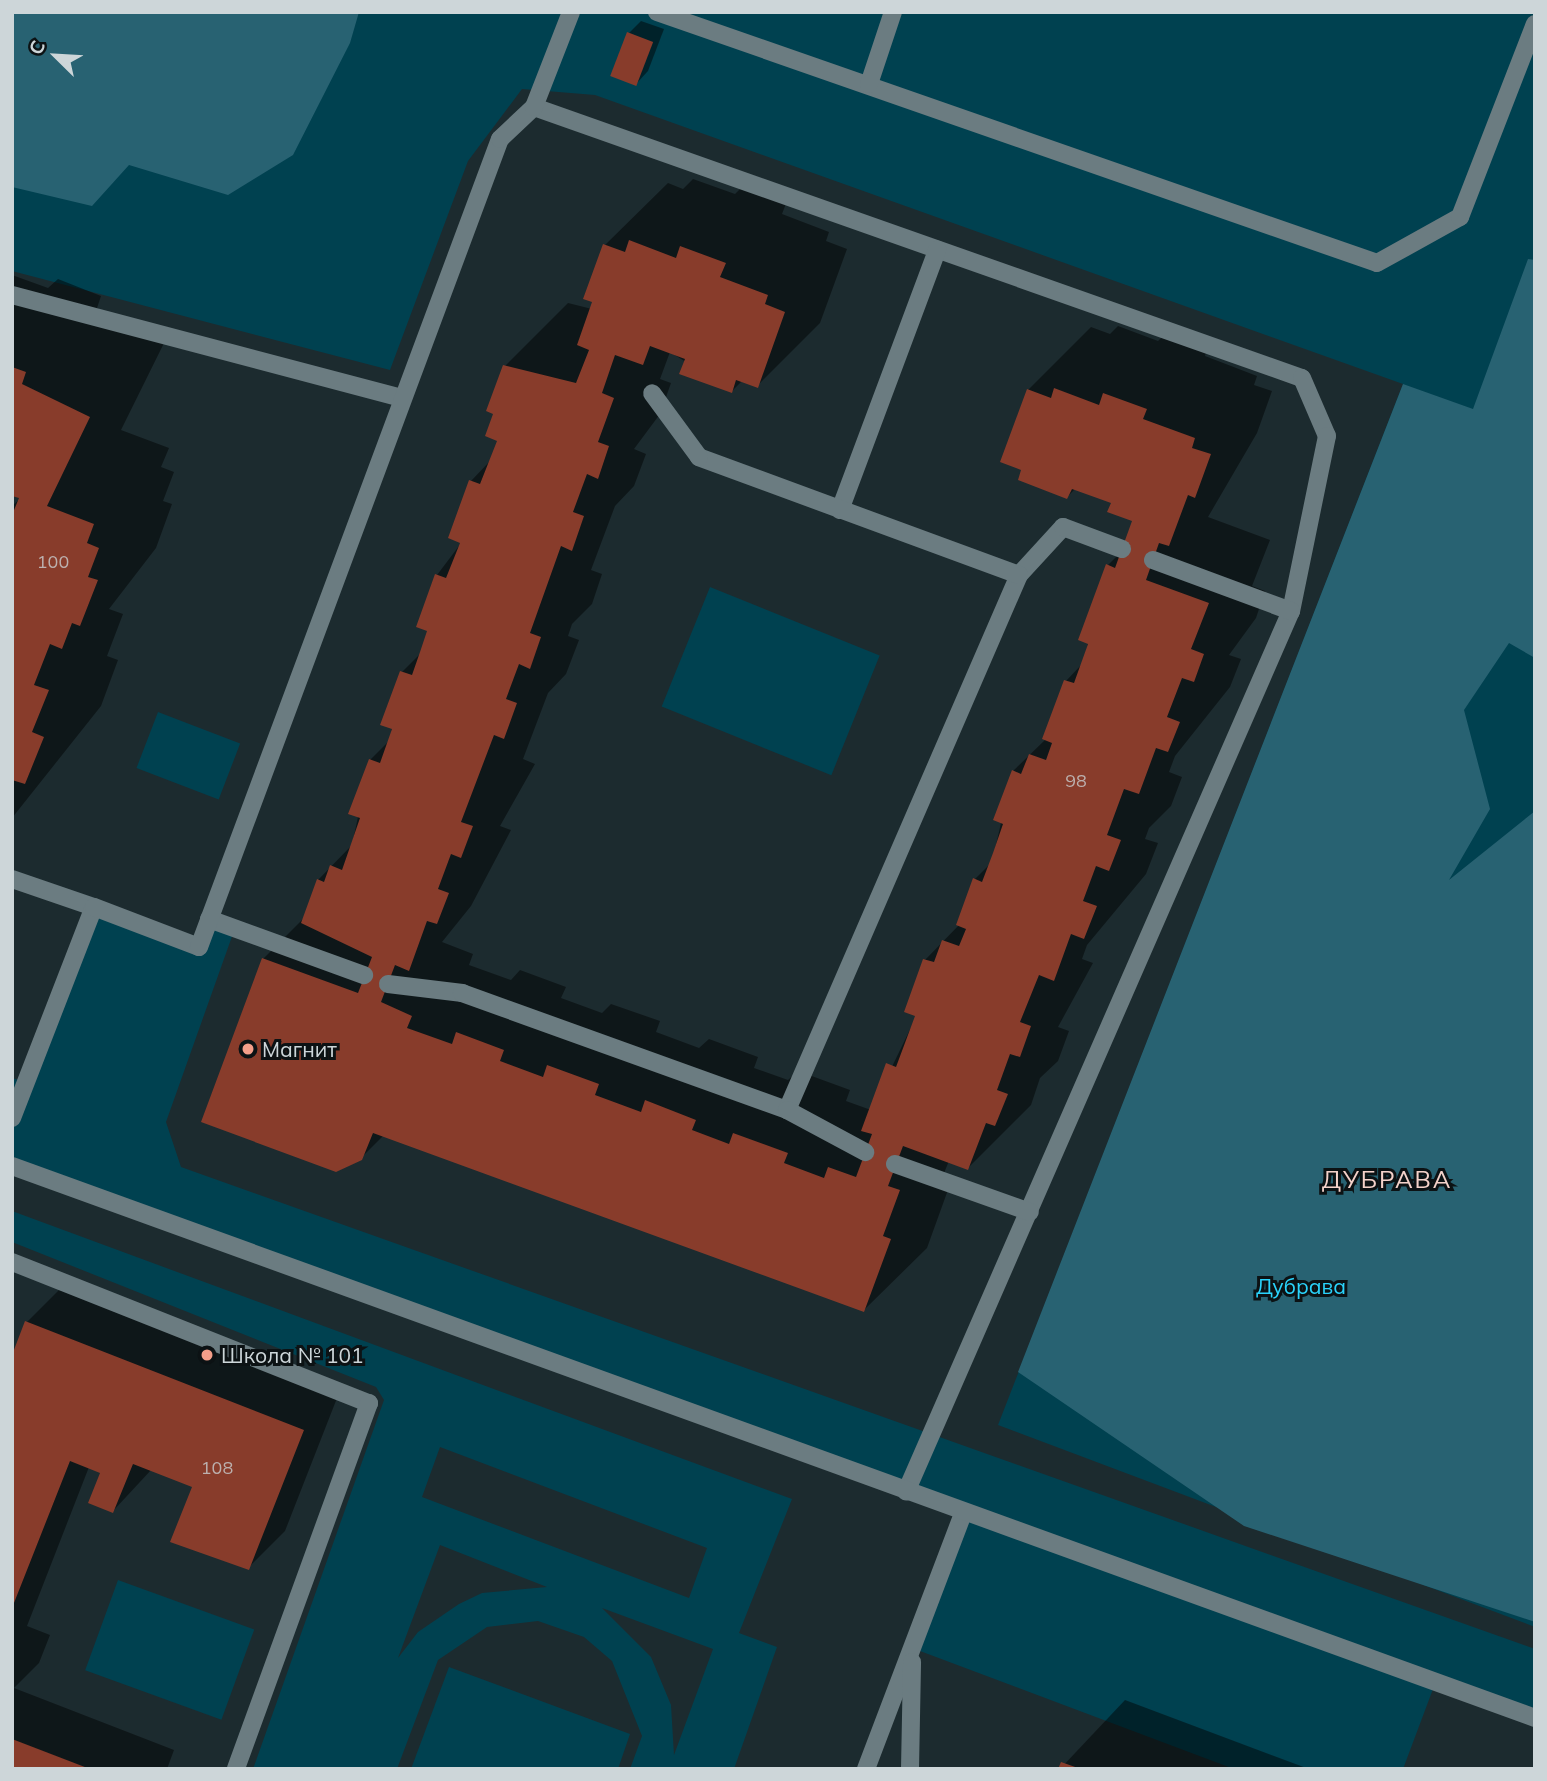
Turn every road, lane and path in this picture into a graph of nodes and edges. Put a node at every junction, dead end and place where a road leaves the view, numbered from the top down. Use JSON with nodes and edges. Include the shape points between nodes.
{"nodes":[{"id":1,"x":571,"y":12,"type":"edge"},
{"id":2,"x":657,"y":12,"type":"edge"},
{"id":3,"x":894,"y":12,"type":"edge"},
{"id":4,"x":1535,"y":24,"type":"edge"},
{"id":5,"x":869,"y":84,"type":"junction"},
{"id":6,"x":534,"y":107,"type":"junction"},
{"id":7,"x":937,"y":250,"type":"junction"},
{"id":8,"x":12,"y":295,"type":"edge"},
{"id":9,"x":652,"y":393,"type":"dead end"},
{"id":10,"x":403,"y":398,"type":"junction"},
{"id":11,"x":840,"y":510,"type":"junction"},
{"id":12,"x":1122,"y":549,"type":"dead end"},
{"id":13,"x":1153,"y":560,"type":"dead end"},
{"id":14,"x":1019,"y":575,"type":"junction"},
{"id":15,"x":1291,"y":611,"type":"junction"},
{"id":16,"x":12,"y":879,"type":"edge"},
{"id":17,"x":94,"y":908,"type":"junction"},
{"id":18,"x":209,"y":919,"type":"junction"},
{"id":19,"x":364,"y":975,"type":"dead end"},
{"id":20,"x":388,"y":984,"type":"dead end"},
{"id":21,"x":787,"y":1110,"type":"junction"},
{"id":22,"x":12,"y":1118,"type":"edge"},
{"id":23,"x":865,"y":1152,"type":"dead end"},
{"id":24,"x":895,"y":1164,"type":"dead end"},
{"id":25,"x":12,"y":1166,"type":"edge"},
{"id":26,"x":1030,"y":1212,"type":"junction"},
{"id":27,"x":12,"y":1262,"type":"edge"},
{"id":28,"x":906,"y":1492,"type":"junction"},
{"id":29,"x":963,"y":1513,"type":"junction"},
{"id":30,"x":912,"y":1648,"type":"junction"},
{"id":31,"x":1535,"y":1718,"type":"edge"},
{"id":32,"x":236,"y":1769,"type":"edge"},
{"id":33,"x":866,"y":1769,"type":"edge"},
{"id":34,"x":910,"y":1769,"type":"edge"}],
"edges":[{"from":1,"to":6,"type":"street"},
{"from":2,"to":5,"type":"street"},
{"from":3,"to":5,"type":"street"},
{"from":4,"to":5,"type":"street","via":[[1460,217],[1377,263]]},
{"from":6,"to":7,"type":"street"},
{"from":6,"to":10,"type":"street","via":[[500,139]]},
{"from":7,"to":11,"type":"street"},
{"from":7,"to":15,"type":"street","via":[[1302,378],[1327,436]]},
{"from":8,"to":10,"type":"street"},
{"from":9,"to":11,"type":"street","via":[[699,457]]},
{"from":10,"to":18,"type":"street"},
{"from":11,"to":14,"type":"street"},
{"from":12,"to":14,"type":"street","via":[[1063,527]]},
{"from":13,"to":15,"type":"street"},
{"from":14,"to":21,"type":"street"},
{"from":15,"to":26,"type":"street"},
{"from":16,"to":17,"type":"street"},
{"from":17,"to":18,"type":"street","via":[[199,947]]},
{"from":17,"to":22,"type":"street"},
{"from":18,"to":19,"type":"street"},
{"from":20,"to":21,"type":"street","via":[[462,993]]},
{"from":21,"to":23,"type":"street"},
{"from":24,"to":26,"type":"street"},
{"from":25,"to":28,"type":"street"},
{"from":26,"to":28,"type":"street"},
{"from":27,"to":32,"type":"street","via":[[369,1403]]},
{"from":28,"to":29,"type":"street"},
{"from":29,"to":30,"type":"street"},
{"from":29,"to":31,"type":"street"},
{"from":30,"to":33,"type":"street"},
{"from":30,"to":34,"type":"street"}]}
